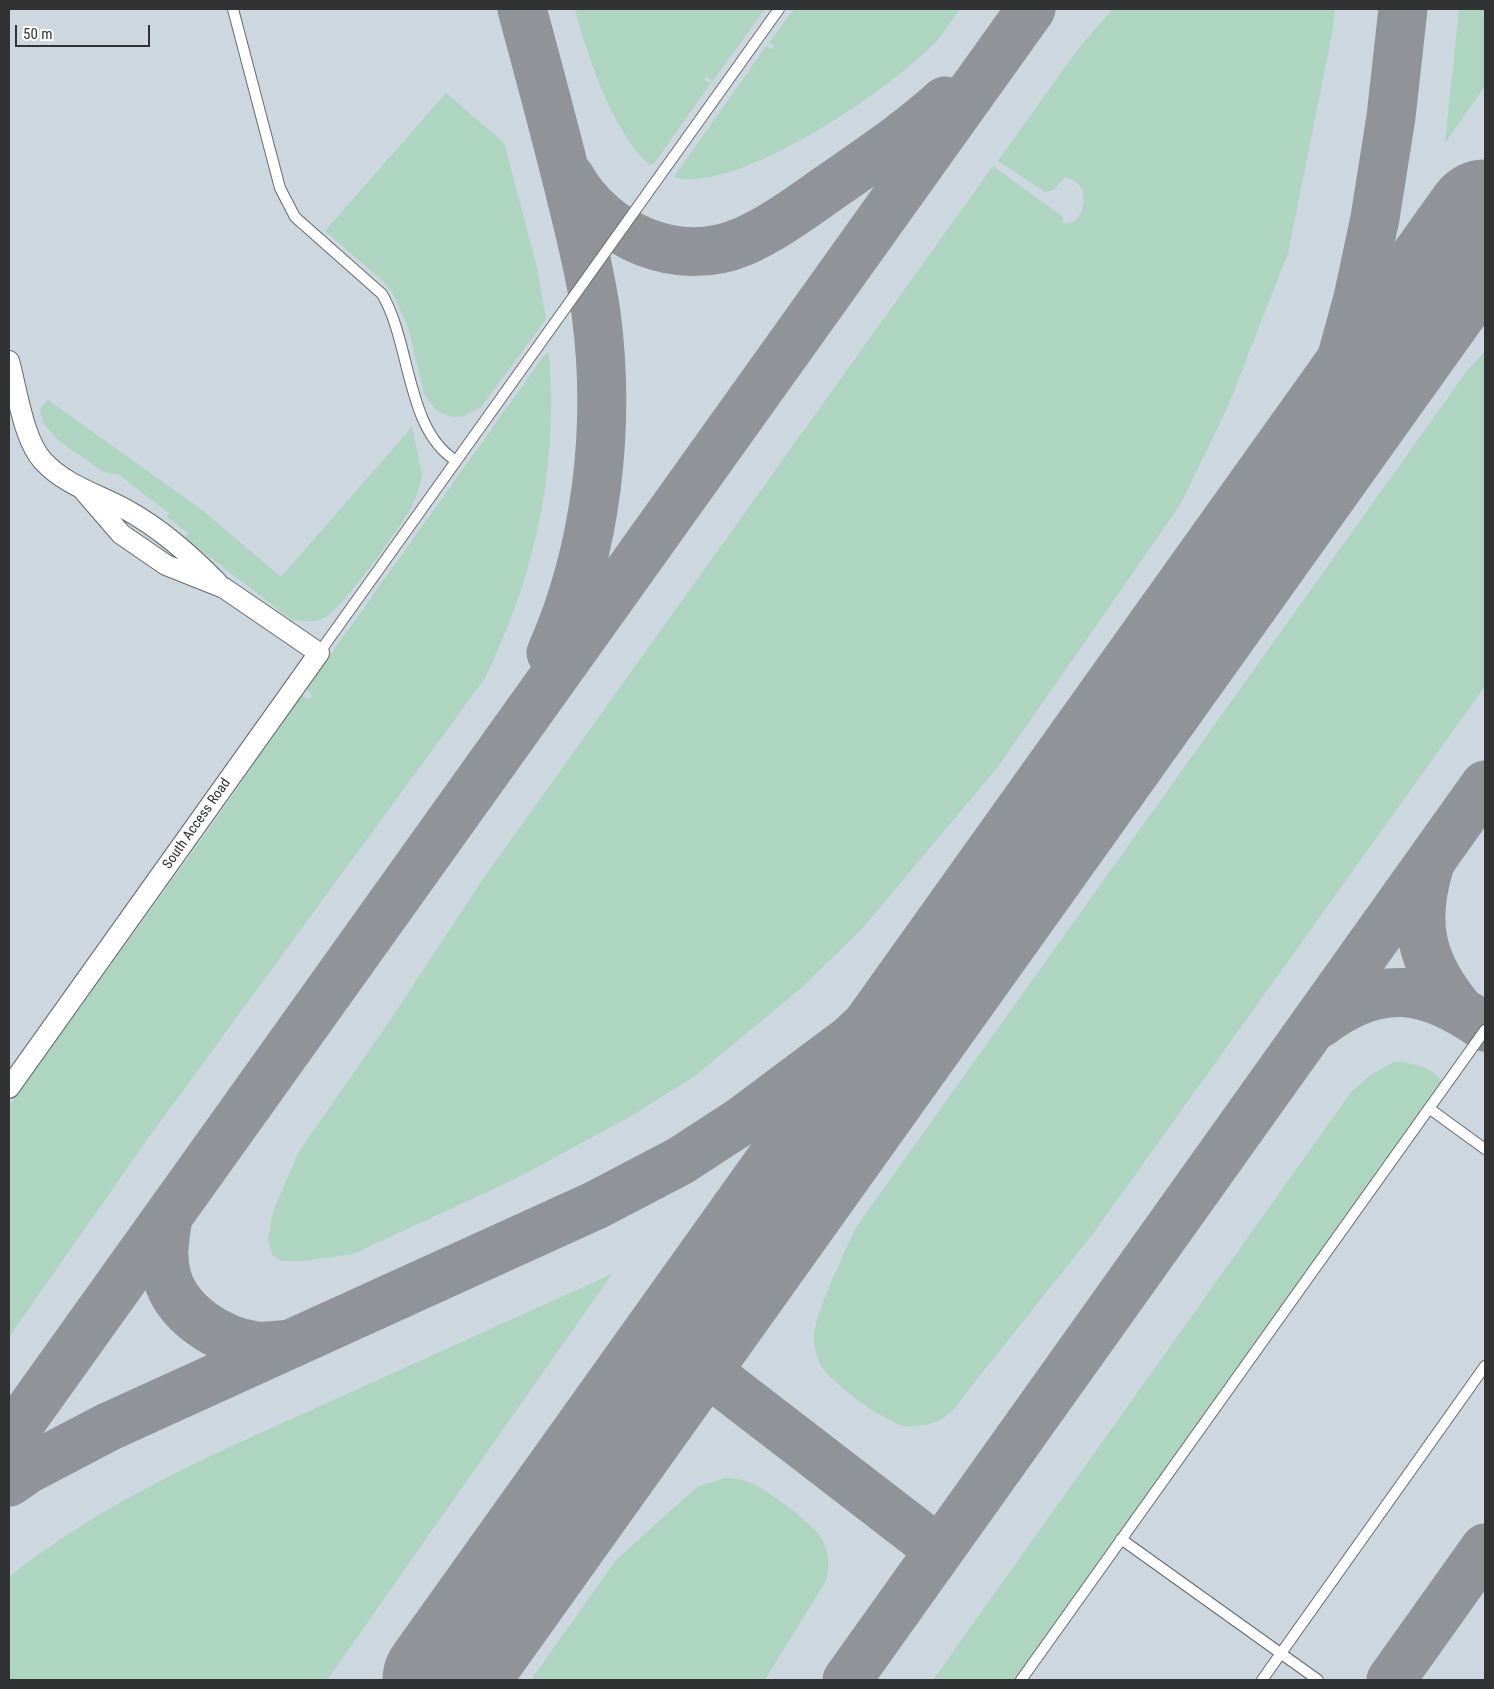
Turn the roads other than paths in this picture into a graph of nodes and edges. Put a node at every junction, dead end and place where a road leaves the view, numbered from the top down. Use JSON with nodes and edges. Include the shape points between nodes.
{"nodes":[{"id":1,"x":233,"y":9,"type":"edge"},
{"id":2,"x":779,"y":9,"type":"edge"},
{"id":3,"x":9,"y":361,"type":"edge"},
{"id":4,"x":455,"y":460,"type":"junction"},
{"id":5,"x":319,"y":653,"type":"junction"},
{"id":6,"x":1485,"y":1030,"type":"edge"},
{"id":7,"x":9,"y":1088,"type":"edge"},
{"id":8,"x":1430,"y":1109,"type":"junction"},
{"id":9,"x":1485,"y":1149,"type":"edge"},
{"id":10,"x":1485,"y":1366,"type":"edge"},
{"id":11,"x":1121,"y":1539,"type":"junction"},
{"id":12,"x":1281,"y":1653,"type":"junction"},
{"id":13,"x":1021,"y":1680,"type":"edge"},
{"id":14,"x":1262,"y":1680,"type":"edge"},
{"id":15,"x":1318,"y":1680,"type":"edge"}],
"edges":[{"from":1,"to":4,"type":"lane","via":[[280,188],[295,218],[382,294],[399,331],[417,405],[441,451]]},
{"from":2,"to":4,"type":"lane"},
{"from":3,"to":5,"type":"street","via":[[34,448],[42,460],[83,490],[125,509],[180,546],[224,588]]},
{"from":4,"to":5,"type":"lane"},
{"from":5,"to":7,"type":"street","name":"South Access Road"},
{"from":6,"to":8,"type":"lane"},
{"from":8,"to":9,"type":"lane"},
{"from":8,"to":11,"type":"lane"},
{"from":10,"to":12,"type":"lane"},
{"from":11,"to":12,"type":"lane"},
{"from":11,"to":13,"type":"lane"},
{"from":12,"to":14,"type":"lane"},
{"from":12,"to":15,"type":"lane"}]}
